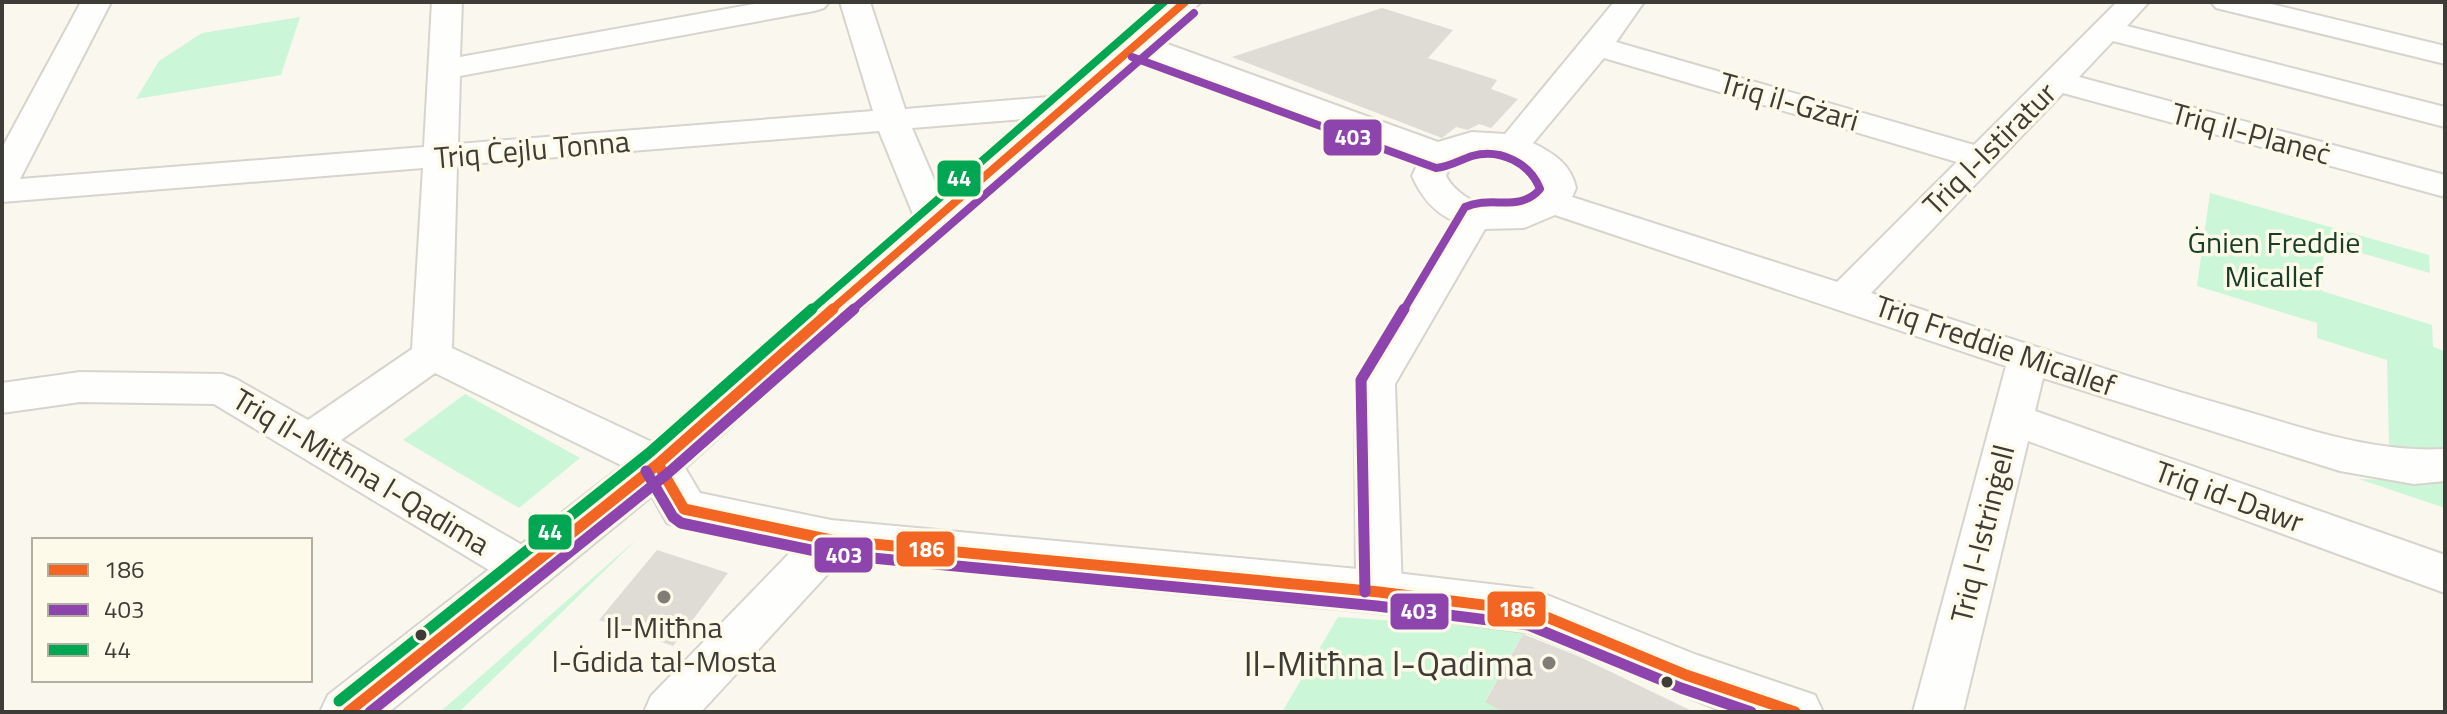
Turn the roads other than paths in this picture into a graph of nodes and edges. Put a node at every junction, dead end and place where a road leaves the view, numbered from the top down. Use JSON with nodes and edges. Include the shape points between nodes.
{"nodes":[{"id":1,"x":96,"y":2,"type":"edge"},
{"id":2,"x":447,"y":2,"type":"edge"},
{"id":3,"x":814,"y":2,"type":"edge"},
{"id":4,"x":855,"y":2,"type":"edge"},
{"id":5,"x":1185,"y":2,"type":"edge"},
{"id":6,"x":1629,"y":2,"type":"edge"},
{"id":7,"x":2134,"y":2,"type":"edge"},
{"id":8,"x":2226,"y":2,"type":"edge"},
{"id":9,"x":2106,"y":30,"type":"junction"},
{"id":10,"x":1137,"y":44,"type":"junction"},
{"id":11,"x":1597,"y":46,"type":"junction"},
{"id":12,"x":2445,"y":55,"type":"edge"},
{"id":13,"x":443,"y":70,"type":"junction"},
{"id":14,"x":2057,"y":81,"type":"junction"},
{"id":15,"x":1061,"y":106,"type":"junction"},
{"id":16,"x":2445,"y":117,"type":"edge"},
{"id":17,"x":892,"y":121,"type":"junction"},
{"id":18,"x":15,"y":128,"type":"edge"},
{"id":19,"x":1513,"y":145,"type":"junction"},
{"id":20,"x":1439,"y":154,"type":"junction"},
{"id":21,"x":438,"y":158,"type":"junction"},
{"id":22,"x":1981,"y":158,"type":"junction"},
{"id":23,"x":2,"y":180,"type":"edge"},
{"id":24,"x":2445,"y":186,"type":"edge"},
{"id":25,"x":2,"y":191,"type":"edge"},
{"id":26,"x":1551,"y":202,"type":"junction"},
{"id":27,"x":1475,"y":216,"type":"junction"},
{"id":28,"x":933,"y":219,"type":"junction"},
{"id":29,"x":1846,"y":296,"type":"junction"},
{"id":30,"x":432,"y":355,"type":"junction"},
{"id":31,"x":2028,"y":357,"type":"junction"},
{"id":32,"x":2,"y":398,"type":"edge"},
{"id":33,"x":2012,"y":419,"type":"junction"},
{"id":34,"x":310,"y":440,"type":"junction"},
{"id":35,"x":658,"y":464,"type":"junction"},
{"id":36,"x":2445,"y":465,"type":"edge"},
{"id":37,"x":831,"y":540,"type":"junction"},
{"id":38,"x":525,"y":569,"type":"junction"},
{"id":39,"x":2445,"y":574,"type":"edge"},
{"id":40,"x":1379,"y":592,"type":"junction"},
{"id":41,"x":348,"y":712,"type":"edge"},
{"id":42,"x":669,"y":712,"type":"edge"},
{"id":43,"x":1795,"y":712,"type":"edge"},
{"id":44,"x":1938,"y":712,"type":"edge"}],
"edges":[{"from":1,"to":18,"type":"street"},
{"from":2,"to":13,"type":"street"},
{"from":3,"to":13,"type":"street"},
{"from":4,"to":17,"type":"street"},
{"from":5,"to":10,"type":"main road"},
{"from":6,"to":11,"type":"street"},
{"from":7,"to":9,"type":"street","name":"Triq l-Istiratur"},
{"from":8,"to":12,"type":"street"},
{"from":9,"to":14,"type":"street","name":"Triq l-Istiratur"},
{"from":9,"to":16,"type":"street"},
{"from":10,"to":15,"type":"main road"},
{"from":10,"to":20,"type":"street"},
{"from":11,"to":19,"type":"street"},
{"from":11,"to":22,"type":"street","name":"Triq il-Gżari"},
{"from":13,"to":21,"type":"street"},
{"from":14,"to":22,"type":"street","name":"Triq l-Istiratur"},
{"from":14,"to":24,"type":"street","name":"Triq il-Planeċ"},
{"from":15,"to":17,"type":"street","name":"Triq Ċejlu Tonna"},
{"from":15,"to":28,"type":"main road"},
{"from":17,"to":21,"type":"street","name":"Triq Ċejlu Tonna"},
{"from":17,"to":28,"type":"street"},
{"from":18,"to":23,"type":"street"},
{"from":19,"to":20,"type":"street","via":[[1472,142]]},
{"from":19,"to":26,"type":"street","via":[[1547,163],[1557,190]]},
{"from":20,"to":27,"type":"street","via":[[1431,164],[1432,188],[1449,204]]},
{"from":21,"to":25,"type":"street","name":"Triq Ċejlu Tonna"},
{"from":21,"to":30,"type":"street"},
{"from":22,"to":29,"type":"street","name":"Triq l-Istiratur"},
{"from":26,"to":27,"type":"street","via":[[1519,218]]},
{"from":26,"to":29,"type":"street","name":"Triq Freddie Micallef"},
{"from":27,"to":40,"type":"street","via":[[1375,384]]},
{"from":28,"to":35,"type":"main road"},
{"from":29,"to":31,"type":"street","name":"Triq Freddie Micallef"},
{"from":30,"to":34,"type":"street"},
{"from":30,"to":35,"type":"street"},
{"from":31,"to":33,"type":"street","name":"Triq l-Istrinġell"},
{"from":31,"to":36,"type":"street","name":"Triq Freddie Micallef","via":[[2340,455],[2414,467]]},
{"from":32,"to":34,"type":"street","name":"Triq il-Mitħna l-Qadima","via":[[80,387],[222,389]]},
{"from":33,"to":39,"type":"street","name":"Triq id-Dawr"},
{"from":33,"to":44,"type":"street","name":"Triq l-Istrinġell"},
{"from":34,"to":38,"type":"street","name":"Triq il-Mitħna l-Qadima"},
{"from":35,"to":37,"type":"main road","via":[[684,509]]},
{"from":35,"to":38,"type":"main road"},
{"from":37,"to":40,"type":"main road"},
{"from":37,"to":42,"type":"street"},
{"from":38,"to":41,"type":"main road"},
{"from":40,"to":43,"type":"main road","via":[[1532,611],[1686,675]]}]}
